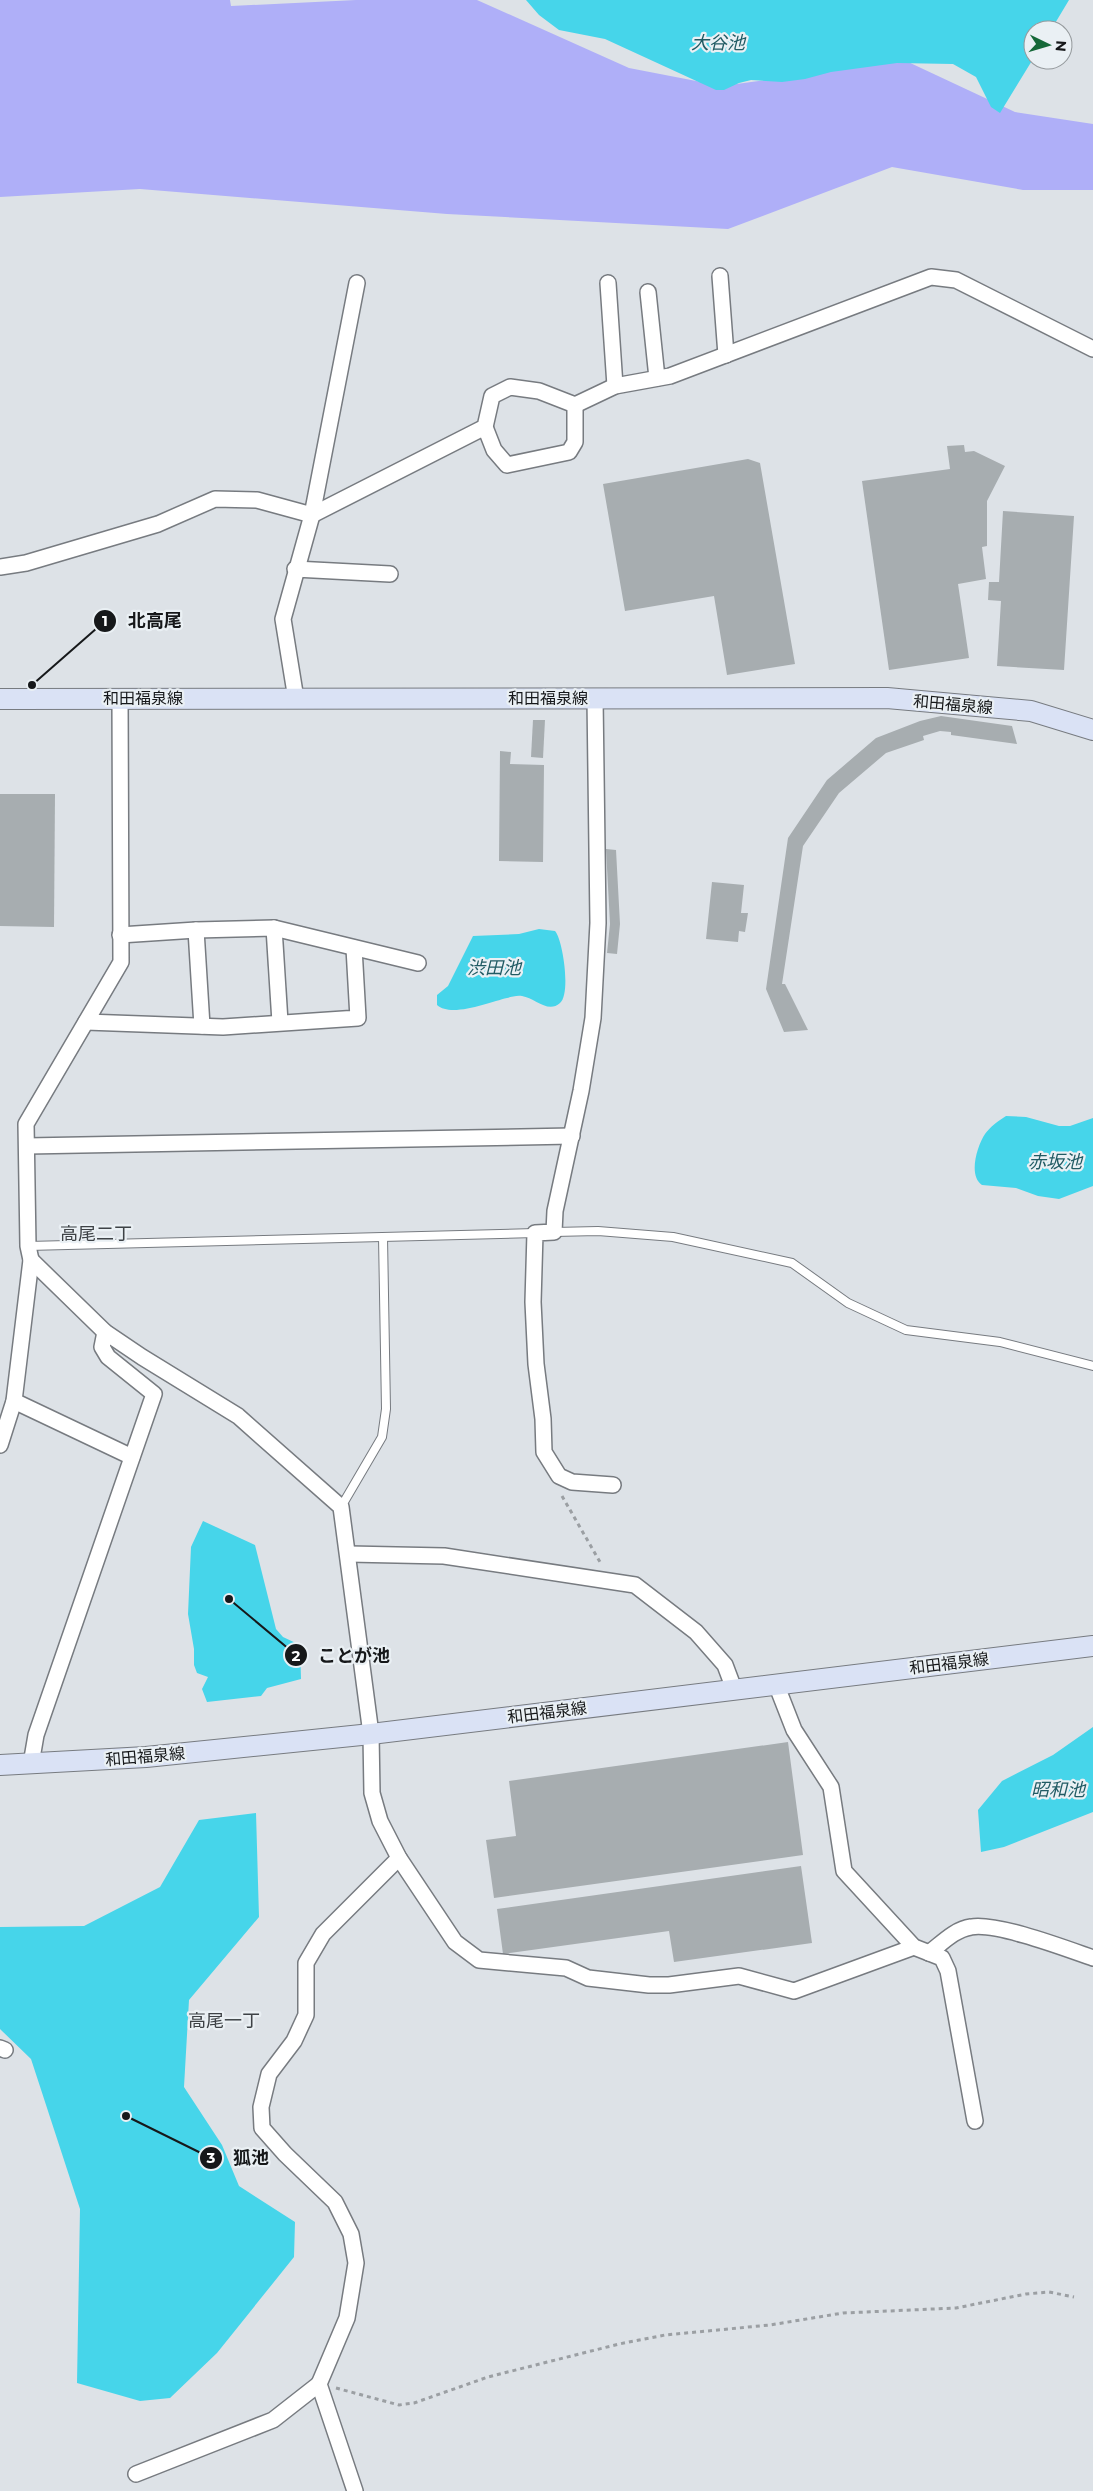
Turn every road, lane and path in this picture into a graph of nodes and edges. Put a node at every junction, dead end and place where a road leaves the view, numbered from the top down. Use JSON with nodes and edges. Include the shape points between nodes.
{"nodes":[{"id":1,"x":720,"y":276,"type":"dead end"},
{"id":2,"x":357,"y":283,"type":"dead end"},
{"id":3,"x":608,"y":283,"type":"dead end"},
{"id":4,"x":648,"y":292,"type":"dead end"},
{"id":5,"x":1093,"y":349,"type":"edge"},
{"id":6,"x":726,"y":355,"type":"junction"},
{"id":7,"x":656,"y":378,"type":"junction"},
{"id":8,"x":616,"y":386,"type":"junction"},
{"id":9,"x":575,"y":405,"type":"junction"},
{"id":10,"x":484,"y":427,"type":"junction"},
{"id":11,"x":312,"y":515,"type":"junction"},
{"id":12,"x":0,"y":567,"type":"edge"},
{"id":13,"x":295,"y":569,"type":"junction"},
{"id":14,"x":390,"y":574,"type":"dead end"},
{"id":15,"x":120,"y":697,"type":"junction"},
{"id":16,"x":595,"y":698,"type":"junction"},
{"id":17,"x":0,"y":699,"type":"edge"},
{"id":18,"x":296,"y":699,"type":"junction"},
{"id":19,"x":1093,"y":730,"type":"edge"},
{"id":20,"x":274,"y":928,"type":"junction"},
{"id":21,"x":196,"y":930,"type":"junction"},
{"id":22,"x":120,"y":935,"type":"junction"},
{"id":23,"x":354,"y":948,"type":"junction"},
{"id":24,"x":418,"y":963,"type":"dead end"},
{"id":25,"x":86,"y":1022,"type":"junction"},
{"id":26,"x":280,"y":1022,"type":"junction"},
{"id":27,"x":202,"y":1026,"type":"junction"},
{"id":28,"x":572,"y":1136,"type":"junction"},
{"id":29,"x":27,"y":1146,"type":"junction"},
{"id":30,"x":554,"y":1232,"type":"junction"},
{"id":31,"x":535,"y":1233,"type":"junction"},
{"id":32,"x":383,"y":1237,"type":"junction"},
{"id":33,"x":30,"y":1253,"type":"junction"},
{"id":34,"x":105,"y":1332,"type":"junction"},
{"id":35,"x":1093,"y":1366,"type":"edge"},
{"id":36,"x":14,"y":1401,"type":"junction"},
{"id":37,"x":0,"y":1445,"type":"edge"},
{"id":38,"x":132,"y":1458,"type":"junction"},
{"id":39,"x":612,"y":1485,"type":"dead end"},
{"id":40,"x":562,"y":1495,"type":"dead end"},
{"id":41,"x":341,"y":1507,"type":"junction"},
{"id":42,"x":349,"y":1554,"type":"junction"},
{"id":43,"x":612,"y":1581,"type":"junction"},
{"id":44,"x":1093,"y":1646,"type":"edge"},
{"id":45,"x":776,"y":1684,"type":"junction"},
{"id":46,"x":734,"y":1689,"type":"junction"},
{"id":47,"x":371,"y":1734,"type":"junction"},
{"id":48,"x":32,"y":1764,"type":"junction"},
{"id":49,"x":0,"y":1765,"type":"edge"},
{"id":50,"x":399,"y":1858,"type":"junction"},
{"id":51,"x":914,"y":1947,"type":"junction"},
{"id":52,"x":929,"y":1953,"type":"junction"},
{"id":53,"x":1093,"y":1958,"type":"edge"},
{"id":54,"x":975,"y":2121,"type":"dead end"},
{"id":55,"x":1074,"y":2297,"type":"dead end"},
{"id":56,"x":319,"y":2384,"type":"junction"},
{"id":57,"x":136,"y":2474,"type":"dead end"},
{"id":58,"x":355,"y":2491,"type":"edge"}],
"edges":[{"from":1,"to":6,"type":"street"},
{"from":2,"to":11,"type":"street"},
{"from":3,"to":8,"type":"street"},
{"from":4,"to":7,"type":"street"},
{"from":5,"to":6,"type":"street","via":[[956,280],[931,277]]},
{"from":6,"to":7,"type":"street"},
{"from":7,"to":8,"type":"street"},
{"from":8,"to":9,"type":"street"},
{"from":9,"to":10,"type":"street","via":[[539,391],[510,387],[492,396]]},
{"from":9,"to":10,"type":"street","via":[[575,442],[569,452],[507,465],[494,450]]},
{"from":10,"to":11,"type":"street"},
{"from":11,"to":12,"type":"street","via":[[257,500],[215,499],[158,524],[26,563]]},
{"from":11,"to":13,"type":"street"},
{"from":13,"to":14,"type":"street"},
{"from":13,"to":18,"type":"street","via":[[283,619]]},
{"from":15,"to":17,"type":"main road","name":"和田福泉線"},
{"from":15,"to":18,"type":"main road","name":"和田福泉線"},
{"from":15,"to":22,"type":"street"},
{"from":16,"to":18,"type":"main road","name":"和田福泉線"},
{"from":16,"to":19,"type":"main road","name":"和田福泉線","via":[[887,698],[1031,711]]},
{"from":16,"to":28,"type":"street","via":[[598,924],[593,1018]]},
{"from":20,"to":21,"type":"street"},
{"from":20,"to":23,"type":"street"},
{"from":20,"to":26,"type":"street"},
{"from":21,"to":22,"type":"street"},
{"from":21,"to":27,"type":"street"},
{"from":22,"to":25,"type":"street","via":[[121,962]]},
{"from":23,"to":24,"type":"street"},
{"from":23,"to":26,"type":"street","via":[[358,1018]]},
{"from":25,"to":27,"type":"street"},
{"from":25,"to":29,"type":"street","via":[[26,1124]]},
{"from":26,"to":27,"type":"street"},
{"from":28,"to":29,"type":"street"},
{"from":28,"to":30,"type":"street","via":[[555,1211]]},
{"from":29,"to":33,"type":"street"},
{"from":30,"to":31,"type":"street"},
{"from":30,"to":35,"type":"lane","via":[[598,1231],[673,1237],[792,1263],[848,1303],[906,1330],[1000,1342]]},
{"from":31,"to":32,"type":"lane"},
{"from":31,"to":39,"type":"street","via":[[536,1364],[544,1452],[559,1476],[572,1482]]},
{"from":32,"to":33,"type":"lane"},
{"from":32,"to":41,"type":"lane","via":[[384,1428],[382,1437]]},
{"from":33,"to":34,"type":"street"},
{"from":33,"to":36,"type":"street"},
{"from":34,"to":38,"type":"street","via":[[102,1347],[108,1357],[154,1394]]},
{"from":34,"to":41,"type":"street","via":[[238,1416]]},
{"from":36,"to":37,"type":"street"},
{"from":36,"to":38,"type":"street"},
{"from":38,"to":48,"type":"street","via":[[36,1735]]},
{"from":40,"to":43,"type":"path"},
{"from":41,"to":42,"type":"street"},
{"from":42,"to":43,"type":"street","via":[[444,1556]]},
{"from":42,"to":47,"type":"street"},
{"from":43,"to":46,"type":"street","via":[[635,1585],[696,1632],[725,1665]]},
{"from":44,"to":45,"type":"main road","name":"和田福泉線"},
{"from":45,"to":46,"type":"main road","name":"和田福泉線"},
{"from":45,"to":51,"type":"street","via":[[794,1730],[830,1787],[844,1871]]},
{"from":46,"to":47,"type":"main road","name":"和田福泉線"},
{"from":47,"to":48,"type":"main road","name":"和田福泉線","via":[[146,1757]]},
{"from":47,"to":50,"type":"street","via":[[372,1793],[380,1821]]},
{"from":48,"to":49,"type":"main road","name":"和田福泉線"},
{"from":50,"to":51,"type":"street","via":[[455,1942],[479,1960],[566,1968],[588,1978],[649,1985],[739,1976],[794,1991]]},
{"from":50,"to":56,"type":"street","via":[[323,1934],[306,1963],[306,2015],[294,2041],[269,2074],[262,2107],[262,2128],[335,2202],[351,2234],[356,2263],[347,2318]]},
{"from":51,"to":52,"type":"street"},
{"from":52,"to":53,"type":"street","via":[[956,1932],[970,1926],[985,1926]]},
{"from":52,"to":54,"type":"street","via":[[942,1958],[948,1971]]},
{"from":55,"to":56,"type":"path","via":[[1049,2292],[1026,2294],[956,2308],[843,2313],[665,2335],[488,2377],[414,2404],[399,2405]]},
{"from":56,"to":57,"type":"street","via":[[272,2420]]},
{"from":56,"to":58,"type":"street"}]}
